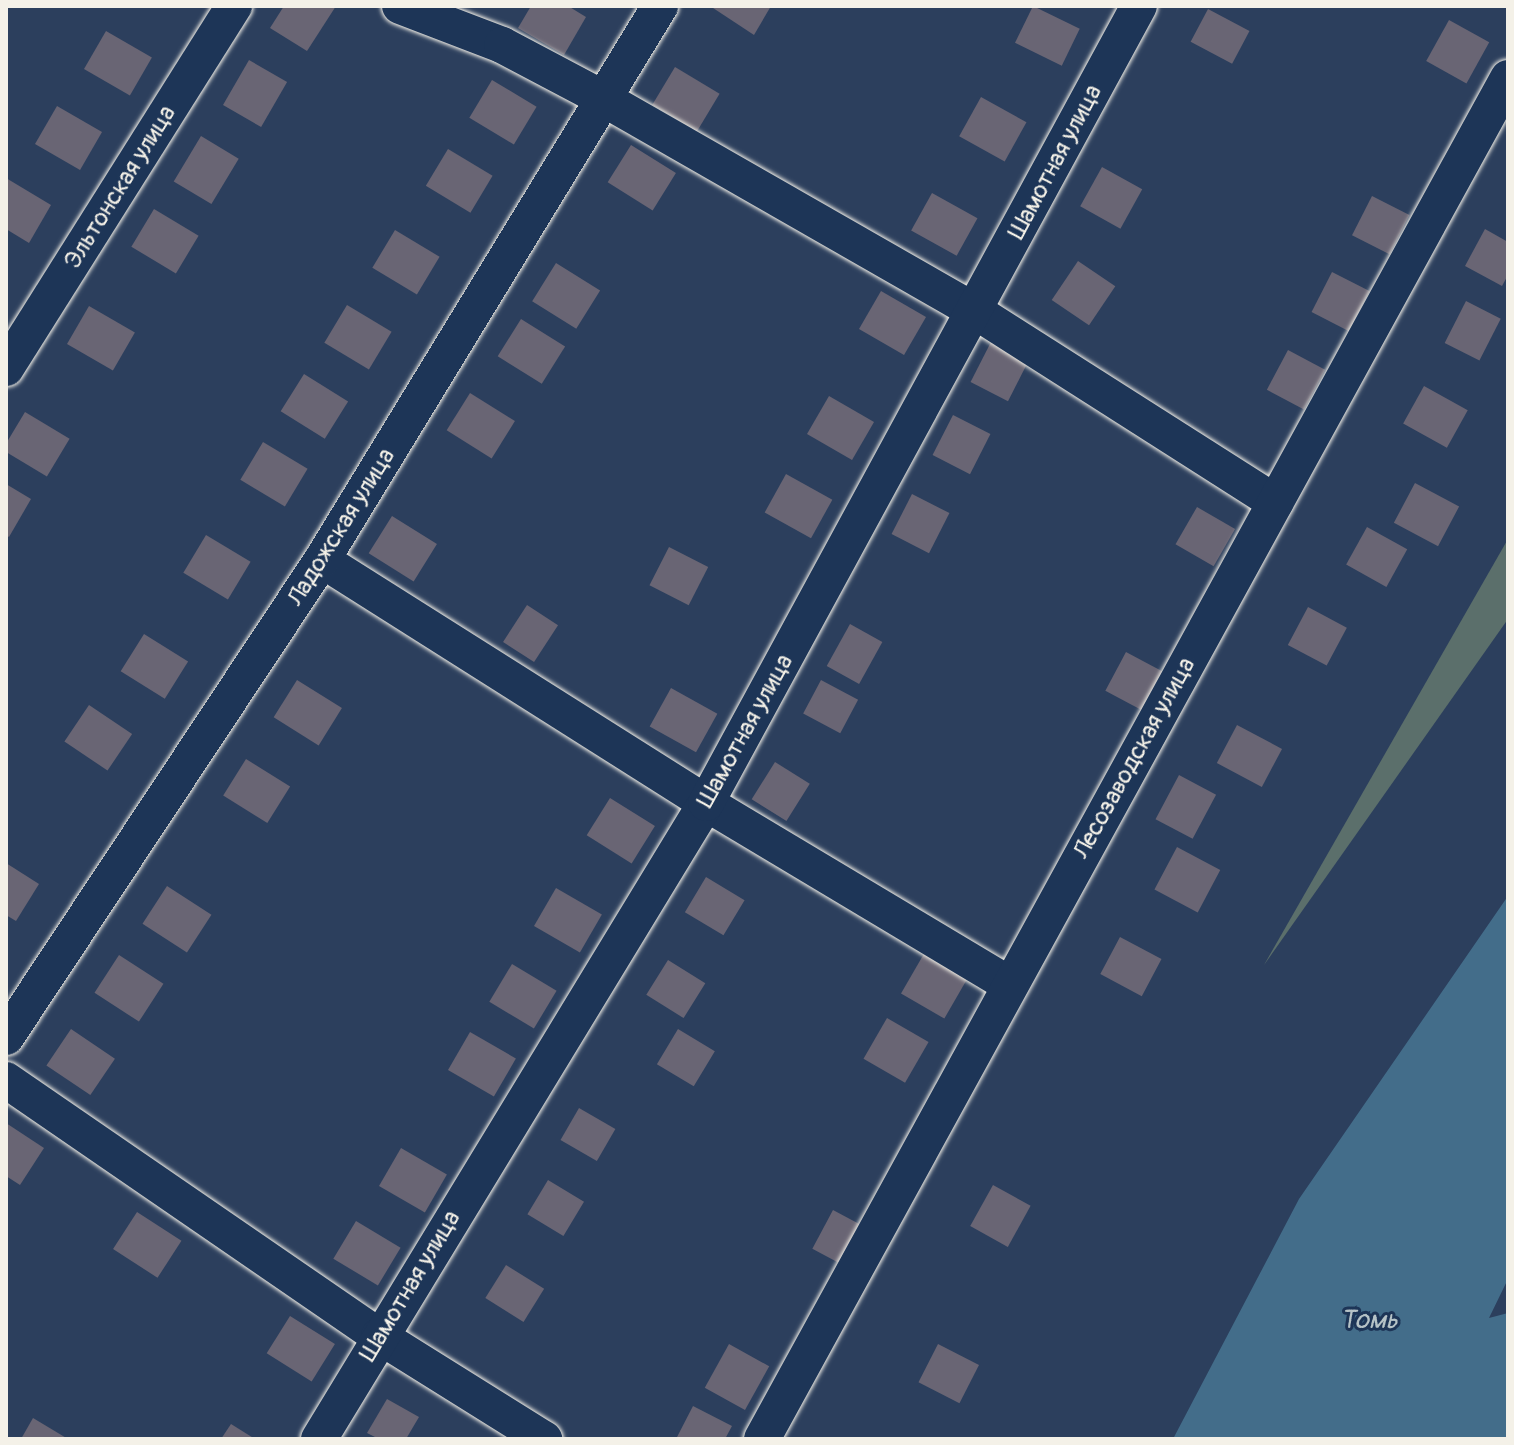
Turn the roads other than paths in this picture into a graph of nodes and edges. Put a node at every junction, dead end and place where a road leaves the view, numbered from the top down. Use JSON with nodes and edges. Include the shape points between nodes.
{"nodes":[{"id":1,"x":234,"y":6,"type":"edge"},
{"id":2,"x":400,"y":6,"type":"edge"},
{"id":3,"x":660,"y":6,"type":"edge"},
{"id":4,"x":1139,"y":6,"type":"edge"},
{"id":5,"x":1508,"y":78,"type":"edge"},
{"id":6,"x":606,"y":100,"type":"junction"},
{"id":7,"x":975,"y":311,"type":"junction"},
{"id":8,"x":6,"y":368,"type":"edge"},
{"id":9,"x":1275,"y":502,"type":"junction"},
{"id":10,"x":322,"y":560,"type":"junction"},
{"id":11,"x":706,"y":803,"type":"junction"},
{"id":12,"x":1010,"y":985,"type":"junction"},
{"id":13,"x":6,"y":1037,"type":"edge"},
{"id":14,"x":6,"y":1080,"type":"edge"},
{"id":15,"x":379,"y":1336,"type":"junction"},
{"id":16,"x":319,"y":1439,"type":"edge"},
{"id":17,"x":544,"y":1439,"type":"edge"},
{"id":18,"x":762,"y":1439,"type":"edge"}],
"edges":[{"from":1,"to":8,"type":"street","name":"Эльтонская улица"},
{"from":2,"to":6,"type":"street","via":[[502,45]]},
{"from":3,"to":6,"type":"street","name":"Ладожская улица"},
{"from":4,"to":7,"type":"street","name":"Шамотная улица"},
{"from":5,"to":9,"type":"street","name":"Лесозаводская улица"},
{"from":6,"to":7,"type":"street"},
{"from":6,"to":10,"type":"street","name":"Ладожская улица"},
{"from":7,"to":9,"type":"street"},
{"from":7,"to":11,"type":"street","name":"Шамотная улица"},
{"from":9,"to":12,"type":"street","name":"Лесозаводская улица"},
{"from":10,"to":11,"type":"street"},
{"from":10,"to":13,"type":"street","name":"Ладожская улица"},
{"from":11,"to":12,"type":"street"},
{"from":11,"to":15,"type":"street","name":"Шамотная улица"},
{"from":12,"to":18,"type":"street","name":"Лесозаводская улица"},
{"from":14,"to":15,"type":"street"},
{"from":15,"to":16,"type":"street","name":"Шамотная улица"},
{"from":15,"to":17,"type":"street"}]}
